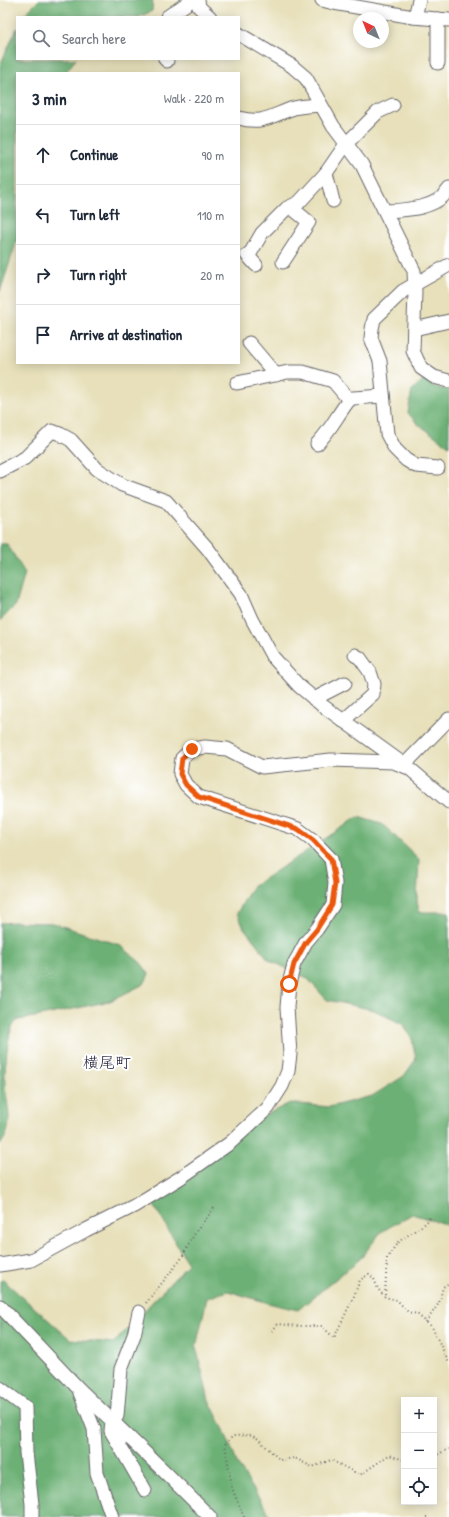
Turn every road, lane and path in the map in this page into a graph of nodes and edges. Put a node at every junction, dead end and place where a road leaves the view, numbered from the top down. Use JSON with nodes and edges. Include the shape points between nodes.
{"nodes":[{"id":1,"x":192,"y":0,"type":"edge"},
{"id":2,"x":198,"y":0,"type":"edge"},
{"id":3,"x":322,"y":0,"type":"edge"},
{"id":4,"x":419,"y":0,"type":"edge"},
{"id":5,"x":346,"y":2,"type":"edge"},
{"id":6,"x":168,"y":16,"type":"edge"},
{"id":7,"x":209,"y":16,"type":"edge"},
{"id":8,"x":415,"y":17,"type":"junction"},
{"id":9,"x":444,"y":19,"type":"edge"},
{"id":10,"x":240,"y":35,"type":"edge"},
{"id":11,"x":438,"y":63,"type":"dead end"},
{"id":12,"x":320,"y":104,"type":"junction"},
{"id":13,"x":393,"y":105,"type":"dead end"},
{"id":14,"x":240,"y":118,"type":"edge"},
{"id":15,"x":346,"y":144,"type":"junction"},
{"id":16,"x":326,"y":173,"type":"junction"},
{"id":17,"x":448,"y":192,"type":"edge"},
{"id":18,"x":333,"y":201,"type":"dead end"},
{"id":19,"x":298,"y":203,"type":"junction"},
{"id":20,"x":386,"y":211,"type":"junction"},
{"id":21,"x":283,"y":262,"type":"dead end"},
{"id":22,"x":256,"y":265,"type":"dead end"},
{"id":23,"x":449,"y":265,"type":"edge"},
{"id":24,"x":415,"y":285,"type":"junction"},
{"id":25,"x":449,"y":321,"type":"edge"},
{"id":26,"x":414,"y":329,"type":"junction"},
{"id":27,"x":249,"y":343,"type":"dead end"},
{"id":28,"x":276,"y":375,"type":"junction"},
{"id":29,"x":449,"y":381,"type":"edge"},
{"id":30,"x":237,"y":383,"type":"dead end"},
{"id":31,"x":383,"y":396,"type":"junction"},
{"id":32,"x":349,"y":400,"type":"junction"},
{"id":33,"x":317,"y":444,"type":"dead end"},
{"id":34,"x":438,"y":468,"type":"dead end"},
{"id":35,"x":0,"y":471,"type":"edge"},
{"id":36,"x":355,"y":655,"type":"dead end"},
{"id":37,"x":345,"y":683,"type":"dead end"},
{"id":38,"x":314,"y":699,"type":"junction"},
{"id":39,"x":449,"y":719,"type":"edge"},
{"id":40,"x":343,"y":720,"type":"junction"},
{"id":41,"x":407,"y":767,"type":"junction"},
{"id":42,"x":449,"y":802,"type":"edge"},
{"id":43,"x":215,"y":1207,"type":"dead end"},
{"id":44,"x":431,"y":1216,"type":"dead end"},
{"id":45,"x":0,"y":1265,"type":"edge"},
{"id":46,"x":449,"y":1283,"type":"edge"},
{"id":47,"x":384,"y":1297,"type":"junction"},
{"id":48,"x":0,"y":1306,"type":"edge"},
{"id":49,"x":139,"y":1312,"type":"joint"},
{"id":50,"x":426,"y":1322,"type":"junction"},
{"id":51,"x":272,"y":1331,"type":"dead end"},
{"id":52,"x":449,"y":1363,"type":"edge"},
{"id":53,"x":0,"y":1388,"type":"edge"},
{"id":54,"x":79,"y":1390,"type":"junction"},
{"id":55,"x":112,"y":1421,"type":"junction"},
{"id":56,"x":449,"y":1449,"type":"edge"},
{"id":57,"x":437,"y":1455,"type":"edge"},
{"id":58,"x":401,"y":1459,"type":"edge"},
{"id":59,"x":145,"y":1490,"type":"dead end"},
{"id":60,"x":32,"y":1517,"type":"edge"},
{"id":61,"x":112,"y":1517,"type":"edge"},
{"id":62,"x":210,"y":1517,"type":"edge"},
{"id":63,"x":244,"y":1517,"type":"edge"}],
"edges":[{"from":1,"to":6,"type":"street"},
{"from":2,"to":7,"type":"street","via":[[199,7]]},
{"from":3,"to":5,"type":"street"},
{"from":4,"to":8,"type":"street"},
{"from":5,"to":8,"type":"street"},
{"from":8,"to":9,"type":"street"},
{"from":9,"to":11,"type":"street"},
{"from":10,"to":12,"type":"street","via":[[297,70],[306,78]]},
{"from":12,"to":14,"type":"street","via":[[296,108],[262,121]]},
{"from":12,"to":15,"type":"street"},
{"from":13,"to":15,"type":"street","via":[[378,112]]},
{"from":15,"to":16,"type":"street"},
{"from":15,"to":20,"type":"street","via":[[362,165]]},
{"from":16,"to":18,"type":"street"},
{"from":16,"to":19,"type":"street"},
{"from":17,"to":20,"type":"street","via":[[431,204]]},
{"from":19,"to":21,"type":"street","via":[[293,209],[309,222]]},
{"from":19,"to":22,"type":"street","via":[[287,208],[262,233],[247,256]]},
{"from":20,"to":24,"type":"street","via":[[414,272]]},
{"from":23,"to":24,"type":"street"},
{"from":24,"to":26,"type":"street"},
{"from":24,"to":31,"type":"street","via":[[403,291],[374,319],[371,338],[380,361]]},
{"from":25,"to":26,"type":"street"},
{"from":26,"to":29,"type":"street","via":[[413,351],[421,368],[434,377]]},
{"from":27,"to":28,"type":"street"},
{"from":28,"to":30,"type":"street"},
{"from":28,"to":32,"type":"street","via":[[303,372],[333,381]]},
{"from":31,"to":32,"type":"street"},
{"from":31,"to":34,"type":"street","via":[[387,434],[395,449],[416,466]]},
{"from":32,"to":33,"type":"street","via":[[325,437]]},
{"from":35,"to":38,"type":"street","via":[[25,458],[52,432],[71,440],[97,469],[122,485],[166,501],[208,549],[241,594],[272,656]]},
{"from":36,"to":40,"type":"street","via":[[370,672],[374,684],[373,694]]},
{"from":37,"to":38,"type":"street"},
{"from":38,"to":40,"type":"street"},
{"from":39,"to":41,"type":"street"},
{"from":40,"to":41,"type":"street"},
{"from":41,"to":42,"type":"street"},
{"from":41,"to":45,"type":"street","via":[[392,762],[331,760],[262,767],[227,749],[205,747],[192,749],[182,758],[180,774],[186,785],[199,797],[298,829],[331,859],[335,883],[332,905],[294,964],[289,984],[288,1071],[268,1108],[230,1143],[180,1178],[134,1206],[31,1260]]},
{"from":43,"to":49,"type":"path","via":[[195,1233],[181,1259]]},
{"from":44,"to":47,"type":"path","via":[[426,1223],[398,1242],[387,1258]]},
{"from":46,"to":50,"type":"path","via":[[443,1287],[439,1303]]},
{"from":47,"to":50,"type":"path","via":[[397,1300],[408,1312],[418,1314]]},
{"from":47,"to":51,"type":"path","via":[[369,1274],[360,1280],[334,1338],[322,1326],[278,1324]]},
{"from":48,"to":54,"type":"street"},
{"from":49,"to":55,"type":"street","via":[[134,1335],[121,1369],[117,1416]]},
{"from":50,"to":52,"type":"path","via":[[432,1327]]},
{"from":53,"to":60,"type":"street","via":[[25,1407]]},
{"from":54,"to":55,"type":"street"},
{"from":54,"to":61,"type":"street","via":[[94,1429],[97,1473]]},
{"from":55,"to":59,"type":"street","via":[[111,1431]]},
{"from":55,"to":62,"type":"street"},
{"from":56,"to":57,"type":"path"},
{"from":58,"to":63,"type":"path","via":[[389,1455],[360,1475],[331,1460],[312,1466],[295,1458],[280,1460],[257,1438],[250,1435],[233,1436],[225,1444],[232,1488]]}]}
